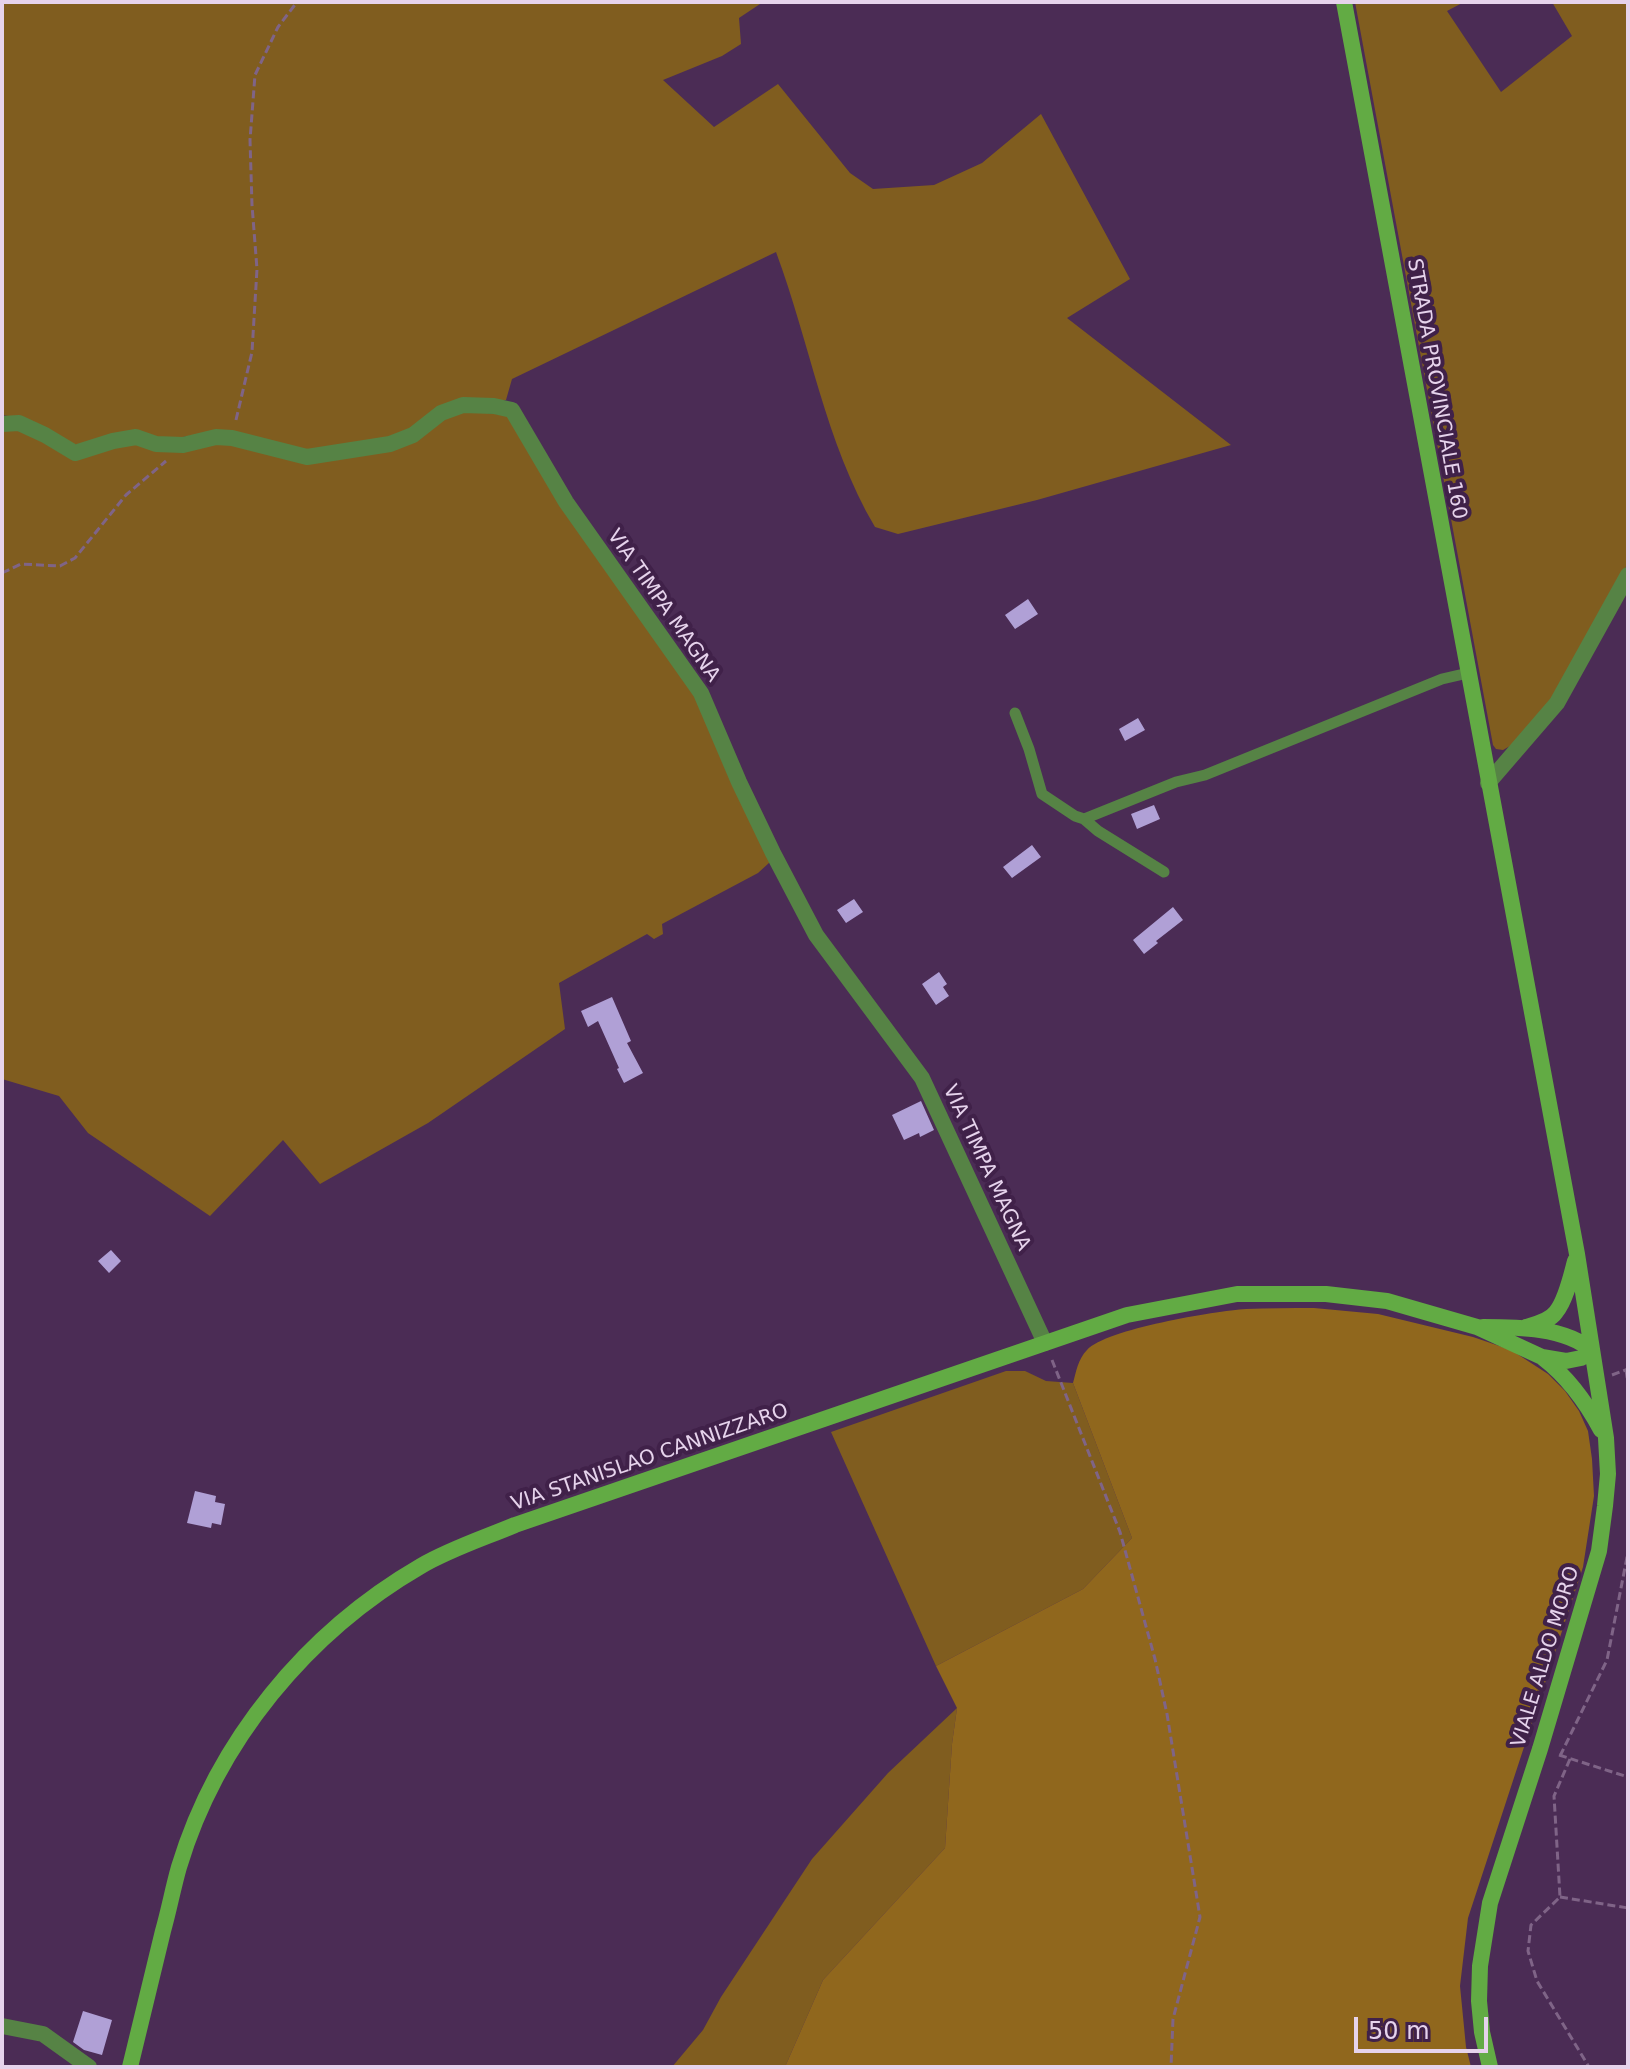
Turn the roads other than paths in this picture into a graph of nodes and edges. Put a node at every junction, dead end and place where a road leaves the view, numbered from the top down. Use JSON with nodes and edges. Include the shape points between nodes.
{"nodes":[{"id":1,"x":1344,"y":2,"type":"edge"},
{"id":2,"x":2,"y":424,"type":"edge"},
{"id":3,"x":1628,"y":575,"type":"edge"},
{"id":4,"x":1468,"y":673,"type":"junction"},
{"id":5,"x":1015,"y":713,"type":"dead end"},
{"id":6,"x":1488,"y":783,"type":"junction"},
{"id":7,"x":1084,"y":819,"type":"junction"},
{"id":8,"x":1164,"y":872,"type":"dead end"},
{"id":9,"x":1577,"y":1254,"type":"junction"},
{"id":10,"x":1477,"y":1327,"type":"junction"},
{"id":11,"x":1525,"y":1327,"type":"junction"},
{"id":12,"x":1045,"y":1343,"type":"junction"},
{"id":13,"x":1592,"y":1351,"type":"junction"},
{"id":14,"x":1542,"y":1357,"type":"junction"},
{"id":15,"x":1606,"y":1438,"type":"junction"},
{"id":16,"x":2,"y":2026,"type":"edge"},
{"id":17,"x":89,"y":2067,"type":"edge"},
{"id":18,"x":130,"y":2067,"type":"edge"},
{"id":19,"x":1490,"y":2067,"type":"edge"}],
"edges":[{"from":1,"to":4,"type":"street","name":"STRADA PROVINCIALE 160"},
{"from":2,"to":12,"type":"street","name":"VIA TIMPA MAGNA","via":[[19,423],[75,453],[136,437],[183,445],[216,437],[307,457],[390,444],[463,405],[512,410],[566,502],[701,693],[816,935],[922,1078]]},
{"from":3,"to":6,"type":"street","via":[[1557,703]]},
{"from":4,"to":6,"type":"street","name":"STRADA PROVINCIALE 160"},
{"from":4,"to":7,"type":"lane"},
{"from":5,"to":7,"type":"lane","via":[[1042,794]]},
{"from":6,"to":9,"type":"street","name":"STRADA PROVINCIALE 160"},
{"from":7,"to":8,"type":"lane"},
{"from":9,"to":11,"type":"street","via":[[1556,1313]]},
{"from":9,"to":13,"type":"street","name":"VIALE ALDO MORO"},
{"from":10,"to":11,"type":"street"},
{"from":10,"to":12,"type":"street","name":"VIA STANISLAO CANNIZZARO","via":[[1387,1301],[1326,1294],[1237,1294],[1127,1315]]},
{"from":10,"to":14,"type":"street"},
{"from":11,"to":13,"type":"street","via":[[1582,1343]]},
{"from":12,"to":18,"type":"street","name":"VIA STANISLAO CANNIZZARO","via":[[515,1525],[423,1565],[361,1605],[270,1695],[200,1811],[180,1865]]},
{"from":13,"to":14,"type":"street","via":[[1566,1361]]},
{"from":13,"to":15,"type":"street","name":"VIALE ALDO MORO"},
{"from":14,"to":15,"type":"street","via":[[1576,1390]]},
{"from":15,"to":19,"type":"street","name":"VIALE ALDO MORO","via":[[1608,1474],[1599,1551],[1483,1937],[1479,2001]]},
{"from":16,"to":17,"type":"street","via":[[43,2034]]}]}
